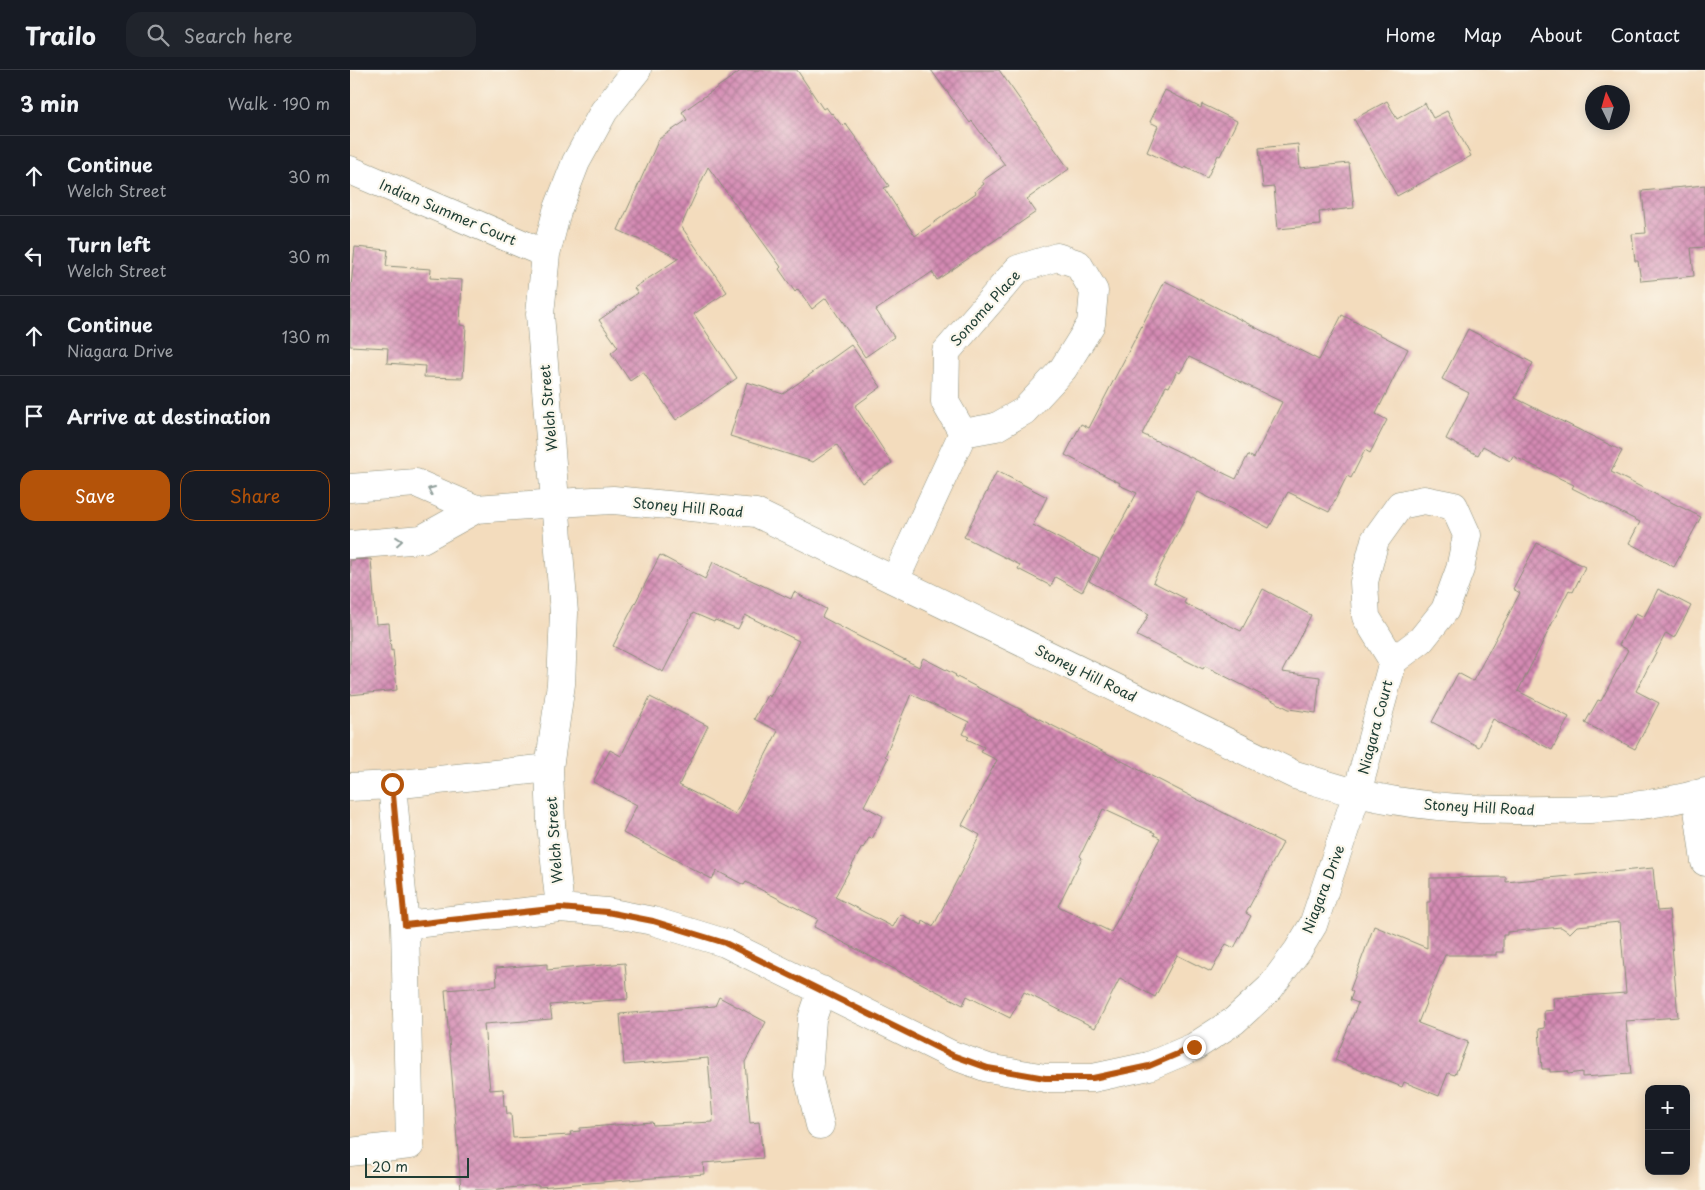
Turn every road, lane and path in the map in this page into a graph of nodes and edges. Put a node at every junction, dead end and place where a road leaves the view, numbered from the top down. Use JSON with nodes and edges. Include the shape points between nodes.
{"nodes":[{"id":1,"x":637,"y":70,"type":"edge"},
{"id":2,"x":350,"y":170,"type":"edge"},
{"id":3,"x":546,"y":254,"type":"junction"},
{"id":4,"x":963,"y":434,"type":"junction"},
{"id":5,"x":350,"y":488,"type":"edge"},
{"id":6,"x":556,"y":503,"type":"junction"},
{"id":7,"x":476,"y":509,"type":"junction"},
{"id":8,"x":350,"y":545,"type":"edge"},
{"id":9,"x":895,"y":580,"type":"junction"},
{"id":10,"x":1394,"y":661,"type":"junction"},
{"id":11,"x":549,"y":768,"type":"junction"},
{"id":12,"x":392,"y":784,"type":"junction"},
{"id":13,"x":350,"y":787,"type":"edge"},
{"id":14,"x":1357,"y":793,"type":"junction"},
{"id":15,"x":1701,"y":793,"type":"edge"},
{"id":16,"x":1705,"y":862,"type":"edge"},
{"id":17,"x":560,"y":908,"type":"junction"},
{"id":18,"x":405,"y":925,"type":"junction"},
{"id":19,"x":822,"y":990,"type":"junction"},
{"id":20,"x":820,"y":1124,"type":"dead end"},
{"id":21,"x":350,"y":1152,"type":"edge"}],
"edges":[{"from":1,"to":3,"type":"street","name":"Welch Street","via":[[604,111],[576,162],[557,211]]},
{"from":2,"to":3,"type":"street","name":"Indian Summer Court"},
{"from":3,"to":6,"type":"street","name":"Welch Street","via":[[540,314]]},
{"from":4,"to":4,"type":"street","name":"Sonoma Place","via":[[945,402],[946,352],[1018,269],[1057,256],[1078,264],[1094,291],[1091,324],[1063,369],[1024,411],[996,426]]},
{"from":4,"to":9,"type":"street"},
{"from":7,"to":5,"type":"street","name":"Stoney Hill Road","one_way":true,"via":[[416,483]]},
{"from":6,"to":7,"type":"street","name":"Stoney Hill Road"},
{"from":6,"to":9,"type":"street","name":"Stoney Hill Road","via":[[613,500],[756,513]]},
{"from":6,"to":11,"type":"street","name":"Welch Street","via":[[564,614],[561,684]]},
{"from":8,"to":7,"type":"street","name":"Stoney Hill Road","one_way":true,"via":[[422,539]]},
{"from":9,"to":14,"type":"street","name":"Stoney Hill Road","via":[[1295,775]]},
{"from":10,"to":10,"type":"street","name":"Niagara Court","via":[[1366,617],[1364,582],[1375,540],[1400,505],[1424,500],[1454,506],[1467,535],[1460,569],[1445,610],[1421,640]]},
{"from":10,"to":14,"type":"street","name":"Niagara Court"},
{"from":11,"to":12,"type":"street"},
{"from":11,"to":17,"type":"street","name":"Welch Street"},
{"from":12,"to":13,"type":"street"},
{"from":12,"to":18,"type":"street"},
{"from":14,"to":15,"type":"street","name":"Stoney Hill Road","via":[[1443,808],[1500,811],[1592,810]]},
{"from":14,"to":19,"type":"street","name":"Niagara Drive","via":[[1312,925],[1270,988],[1234,1021],[1194,1047],[1149,1066],[1093,1078],[1045,1078],[988,1068],[952,1055]]},
{"from":15,"to":16,"type":"street"},
{"from":17,"to":18,"type":"street"},
{"from":17,"to":19,"type":"street","name":"Niagara Drive","via":[[607,912],[653,921],[725,943]]},
{"from":18,"to":21,"type":"street","via":[[410,1145]]},
{"from":19,"to":20,"type":"street","via":[[812,1020],[808,1076]]}]}
